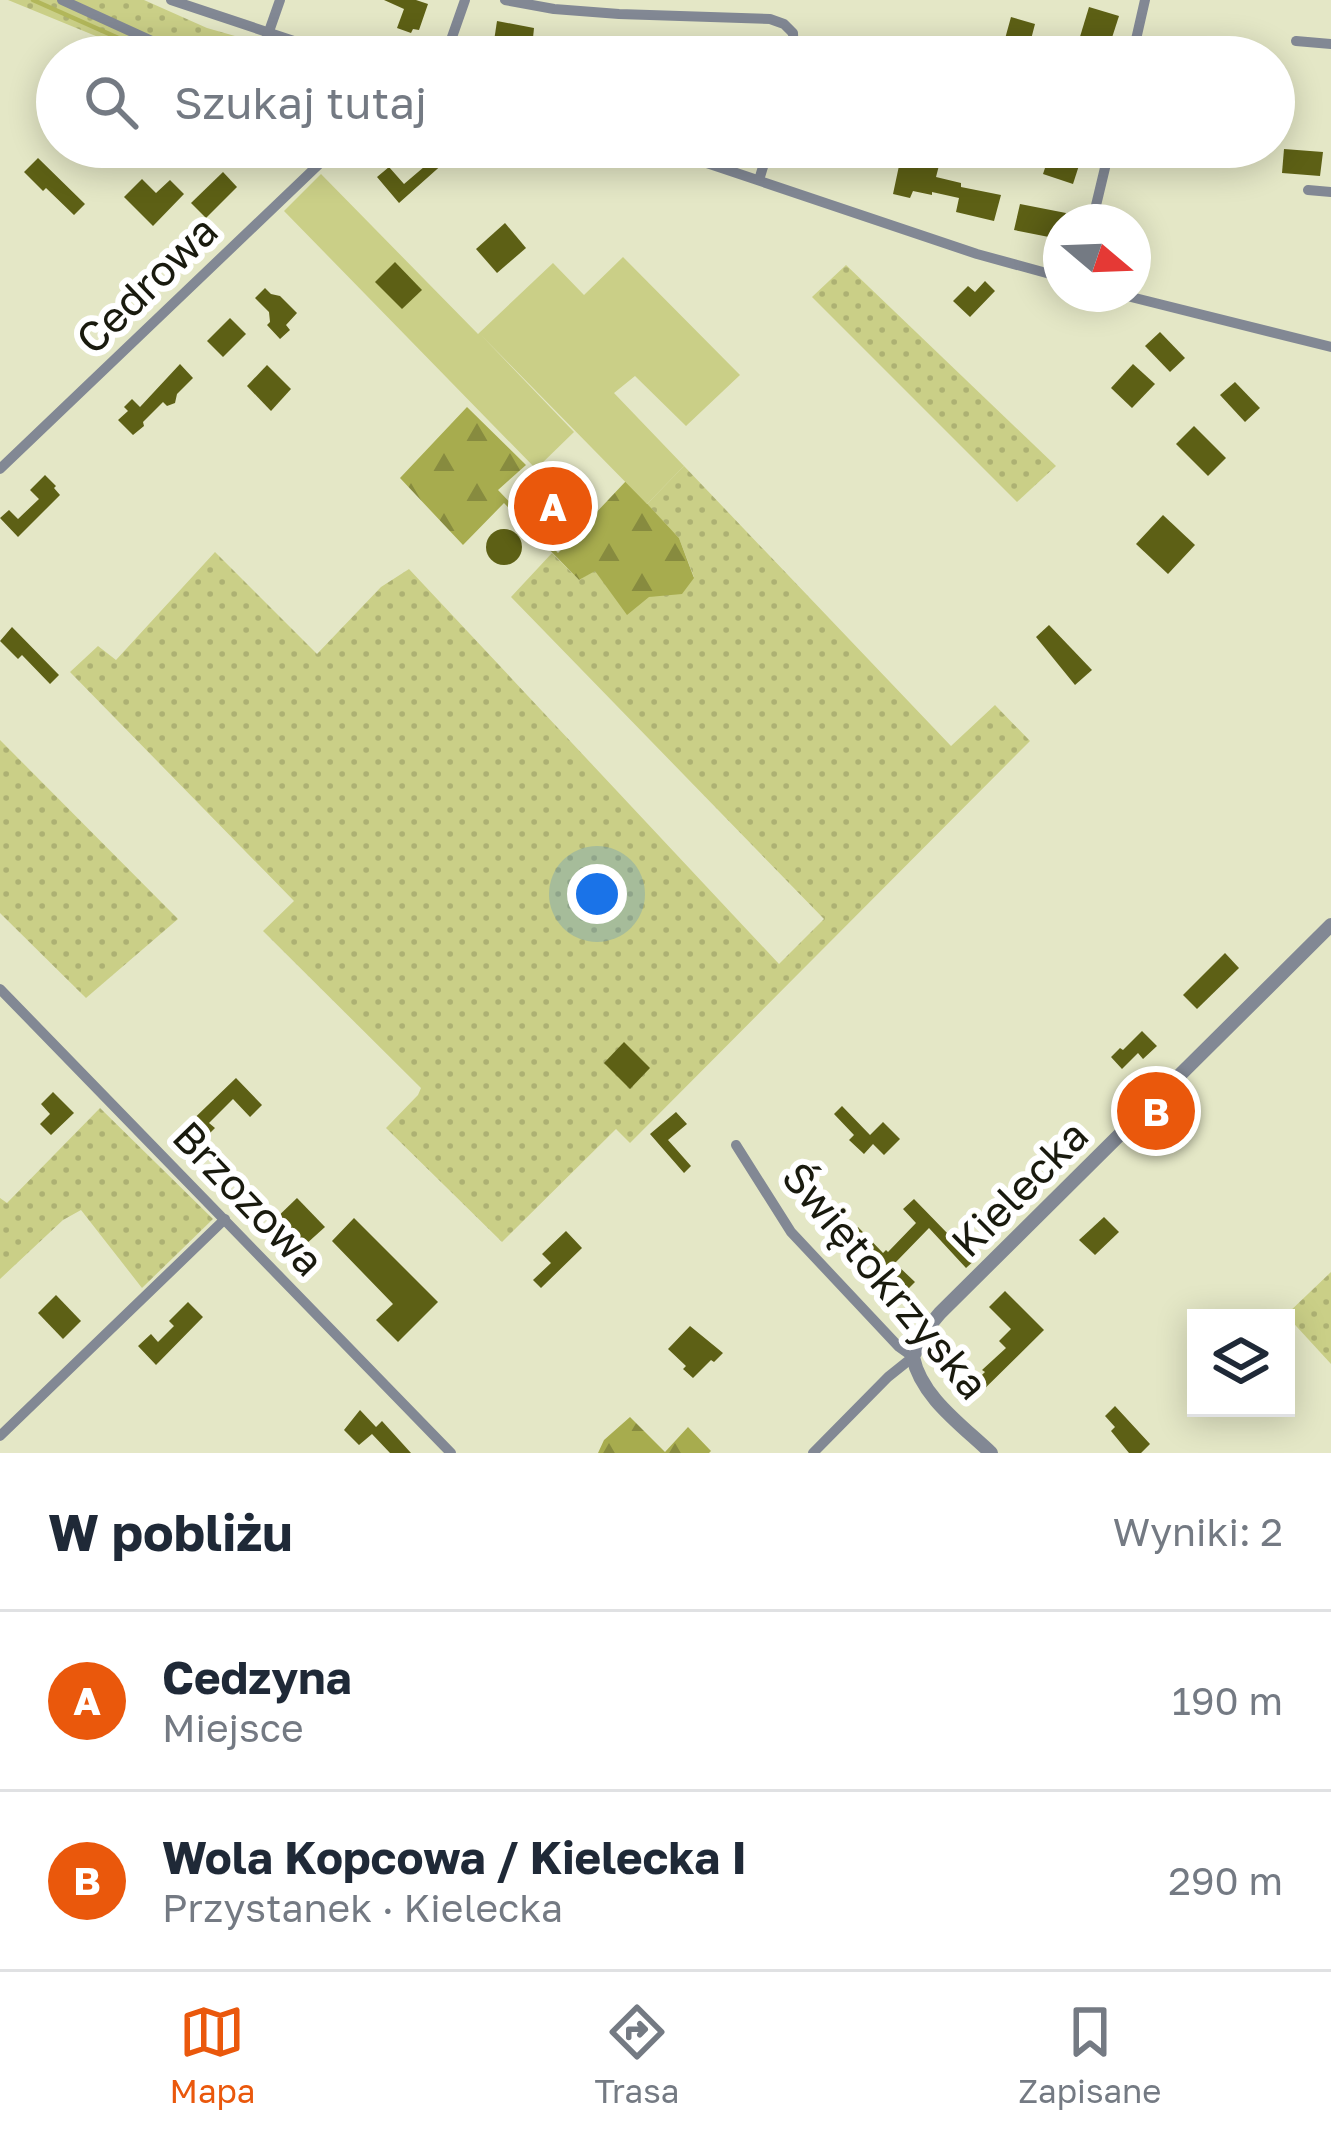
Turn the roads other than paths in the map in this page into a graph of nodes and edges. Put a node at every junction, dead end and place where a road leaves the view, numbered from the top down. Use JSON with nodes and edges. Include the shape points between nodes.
{"nodes":[{"id":1,"x":62,"y":0,"type":"edge"},
{"id":2,"x":171,"y":0,"type":"edge"},
{"id":3,"x":280,"y":0,"type":"edge"},
{"id":4,"x":465,"y":0,"type":"edge"},
{"id":5,"x":505,"y":0,"type":"edge"},
{"id":6,"x":1145,"y":0,"type":"edge"},
{"id":7,"x":269,"y":32,"type":"junction"},
{"id":8,"x":141,"y":36,"type":"edge"},
{"id":9,"x":268,"y":36,"type":"edge"},
{"id":10,"x":281,"y":36,"type":"edge"},
{"id":11,"x":452,"y":36,"type":"edge"},
{"id":12,"x":793,"y":36,"type":"edge"},
{"id":13,"x":1137,"y":36,"type":"edge"},
{"id":14,"x":1296,"y":40,"type":"dead end"},
{"id":15,"x":1331,"y":44,"type":"edge"},
{"id":16,"x":315,"y":168,"type":"edge"},
{"id":17,"x":723,"y":168,"type":"edge"},
{"id":18,"x":763,"y":168,"type":"edge"},
{"id":19,"x":1105,"y":168,"type":"edge"},
{"id":20,"x":759,"y":180,"type":"junction"},
{"id":21,"x":1308,"y":190,"type":"dead end"},
{"id":22,"x":1331,"y":192,"type":"edge"},
{"id":23,"x":1096,"y":204,"type":"edge"},
{"id":24,"x":1043,"y":273,"type":"edge"},
{"id":25,"x":1151,"y":302,"type":"edge"},
{"id":26,"x":1331,"y":347,"type":"edge"},
{"id":27,"x":0,"y":469,"type":"edge"},
{"id":28,"x":1331,"y":925,"type":"edge"},
{"id":29,"x":0,"y":989,"type":"edge"},
{"id":30,"x":736,"y":1145,"type":"dead end"},
{"id":31,"x":225,"y":1220,"type":"junction"},
{"id":32,"x":914,"y":1358,"type":"junction"},
{"id":33,"x":0,"y":1436,"type":"edge"},
{"id":34,"x":451,"y":1453,"type":"edge"},
{"id":35,"x":814,"y":1453,"type":"edge"},
{"id":36,"x":991,"y":1453,"type":"edge"}],
"edges":[{"from":1,"to":8,"type":"street"},
{"from":2,"to":7,"type":"street"},
{"from":3,"to":7,"type":"street"},
{"from":4,"to":11,"type":"street"},
{"from":5,"to":12,"type":"street","via":[[770,19]]},
{"from":6,"to":13,"type":"street"},
{"from":7,"to":9,"type":"street"},
{"from":7,"to":10,"type":"street"},
{"from":14,"to":15,"type":"street"},
{"from":16,"to":27,"type":"street","name":"Cedrowa"},
{"from":17,"to":20,"type":"street"},
{"from":18,"to":20,"type":"street"},
{"from":19,"to":23,"type":"street"},
{"from":20,"to":24,"type":"street"},
{"from":21,"to":22,"type":"street"},
{"from":25,"to":26,"type":"street"},
{"from":28,"to":32,"type":"street","name":"Kielecka","via":[[940,1313]]},
{"from":29,"to":31,"type":"street","name":"Brzozowa"},
{"from":30,"to":32,"type":"street","name":"Świętokrzyska","via":[[791,1232]]},
{"from":31,"to":33,"type":"street"},
{"from":31,"to":34,"type":"street","name":"Brzozowa"},
{"from":32,"to":35,"type":"street","name":"Kielecka"},
{"from":32,"to":36,"type":"street","name":"Świętokrzyska","via":[[932,1394]]}]}
